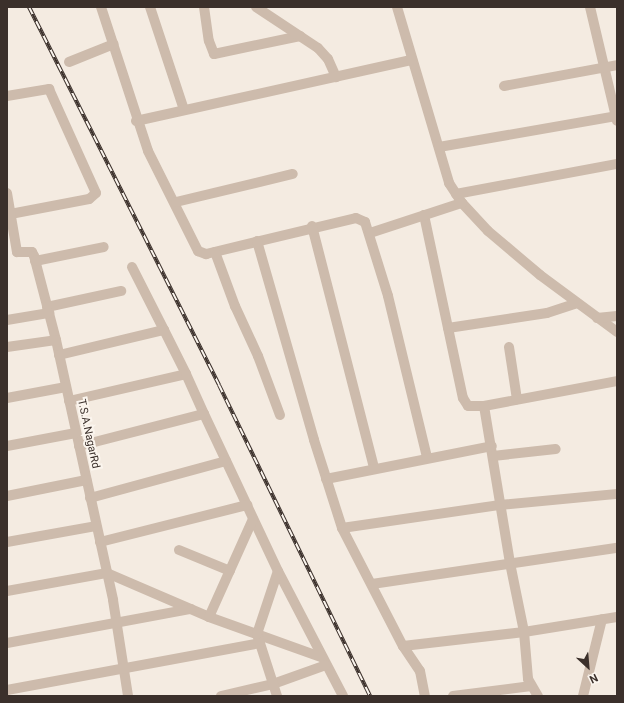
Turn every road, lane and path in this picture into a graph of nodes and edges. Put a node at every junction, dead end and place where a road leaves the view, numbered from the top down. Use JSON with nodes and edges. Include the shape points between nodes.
{"nodes":[{"id":1,"x":101,"y":7,"type":"edge"},
{"id":2,"x":150,"y":7,"type":"edge"},
{"id":3,"x":204,"y":7,"type":"edge"},
{"id":4,"x":256,"y":7,"type":"edge"},
{"id":5,"x":397,"y":7,"type":"edge"},
{"id":6,"x":590,"y":7,"type":"edge"},
{"id":7,"x":300,"y":36,"type":"junction"},
{"id":8,"x":114,"y":44,"type":"junction"},
{"id":9,"x":412,"y":60,"type":"junction"},
{"id":10,"x":68,"y":62,"type":"dead end"},
{"id":11,"x":617,"y":65,"type":"edge"},
{"id":12,"x":605,"y":67,"type":"junction"},
{"id":13,"x":336,"y":76,"type":"junction"},
{"id":14,"x":504,"y":86,"type":"dead end"},
{"id":15,"x":7,"y":96,"type":"edge"},
{"id":16,"x":184,"y":110,"type":"junction"},
{"id":17,"x":617,"y":118,"type":"edge"},
{"id":18,"x":136,"y":121,"type":"junction"},
{"id":19,"x":439,"y":147,"type":"junction"},
{"id":20,"x":617,"y":164,"type":"edge"},
{"id":21,"x":293,"y":174,"type":"dead end"},
{"id":22,"x":7,"y":193,"type":"edge"},
{"id":23,"x":456,"y":194,"type":"junction"},
{"id":24,"x":176,"y":202,"type":"junction"},
{"id":25,"x":462,"y":204,"type":"junction"},
{"id":26,"x":10,"y":214,"type":"junction"},
{"id":27,"x":424,"y":215,"type":"junction"},
{"id":28,"x":312,"y":226,"type":"junction"},
{"id":29,"x":370,"y":233,"type":"junction"},
{"id":30,"x":14,"y":236,"type":"junction"},
{"id":31,"x":257,"y":241,"type":"junction"},
{"id":32,"x":7,"y":245,"type":"edge"},
{"id":33,"x":104,"y":247,"type":"dead end"},
{"id":34,"x":214,"y":252,"type":"junction"},
{"id":35,"x":12,"y":253,"type":"edge"},
{"id":36,"x":35,"y":261,"type":"junction"},
{"id":37,"x":132,"y":267,"type":"dead end"},
{"id":38,"x":121,"y":291,"type":"dead end"},
{"id":39,"x":577,"y":303,"type":"junction"},
{"id":40,"x":48,"y":310,"type":"junction"},
{"id":41,"x":617,"y":316,"type":"edge"},
{"id":42,"x":597,"y":318,"type":"junction"},
{"id":43,"x":7,"y":320,"type":"edge"},
{"id":44,"x":448,"y":328,"type":"junction"},
{"id":45,"x":164,"y":330,"type":"junction"},
{"id":46,"x":617,"y":332,"type":"edge"},
{"id":47,"x":56,"y":340,"type":"junction"},
{"id":48,"x":7,"y":347,"type":"edge"},
{"id":49,"x":509,"y":347,"type":"dead end"},
{"id":50,"x":59,"y":355,"type":"junction"},
{"id":51,"x":186,"y":374,"type":"junction"},
{"id":52,"x":617,"y":381,"type":"edge"},
{"id":53,"x":66,"y":387,"type":"junction"},
{"id":54,"x":7,"y":398,"type":"edge"},
{"id":55,"x":517,"y":399,"type":"junction"},
{"id":56,"x":69,"y":401,"type":"junction"},
{"id":57,"x":484,"y":406,"type":"junction"},
{"id":58,"x":204,"y":414,"type":"junction"},
{"id":59,"x":280,"y":415,"type":"dead end"},
{"id":60,"x":76,"y":433,"type":"junction"},
{"id":61,"x":7,"y":446,"type":"edge"},
{"id":62,"x":78,"y":446,"type":"junction"},
{"id":63,"x":556,"y":449,"type":"dead end"},
{"id":64,"x":492,"y":451,"type":"junction"},
{"id":65,"x":427,"y":457,"type":"junction"},
{"id":66,"x":226,"y":461,"type":"junction"},
{"id":67,"x":374,"y":468,"type":"junction"},
{"id":68,"x":326,"y":479,"type":"junction"},
{"id":69,"x":86,"y":480,"type":"junction"},
{"id":70,"x":617,"y":494,"type":"edge"},
{"id":71,"x":7,"y":496,"type":"edge"},
{"id":72,"x":90,"y":498,"type":"junction"},
{"id":73,"x":246,"y":505,"type":"junction"},
{"id":74,"x":500,"y":505,"type":"junction"},
{"id":75,"x":253,"y":519,"type":"junction"},
{"id":76,"x":96,"y":526,"type":"junction"},
{"id":77,"x":342,"y":528,"type":"junction"},
{"id":78,"x":7,"y":542,"type":"edge"},
{"id":79,"x":100,"y":542,"type":"junction"},
{"id":80,"x":617,"y":548,"type":"edge"},
{"id":81,"x":179,"y":550,"type":"dead end"},
{"id":82,"x":510,"y":563,"type":"junction"},
{"id":83,"x":230,"y":571,"type":"junction"},
{"id":84,"x":278,"y":571,"type":"junction"},
{"id":85,"x":107,"y":573,"type":"junction"},
{"id":86,"x":372,"y":584,"type":"junction"},
{"id":87,"x":7,"y":591,"type":"edge"},
{"id":88,"x":191,"y":609,"type":"junction"},
{"id":89,"x":209,"y":617,"type":"junction"},
{"id":90,"x":617,"y":617,"type":"edge"},
{"id":91,"x":602,"y":619,"type":"junction"},
{"id":92,"x":117,"y":623,"type":"junction"},
{"id":93,"x":524,"y":632,"type":"junction"},
{"id":94,"x":258,"y":638,"type":"junction"},
{"id":95,"x":7,"y":643,"type":"edge"},
{"id":96,"x":403,"y":646,"type":"junction"},
{"id":97,"x":323,"y":661,"type":"junction"},
{"id":98,"x":124,"y":669,"type":"junction"},
{"id":99,"x":273,"y":684,"type":"junction"},
{"id":100,"x":531,"y":686,"type":"junction"},
{"id":101,"x":7,"y":690,"type":"edge"},
{"id":102,"x":128,"y":696,"type":"edge"},
{"id":103,"x":221,"y":696,"type":"edge"},
{"id":104,"x":277,"y":696,"type":"edge"},
{"id":105,"x":343,"y":696,"type":"edge"},
{"id":106,"x":425,"y":696,"type":"edge"},
{"id":107,"x":453,"y":696,"type":"edge"},
{"id":108,"x":538,"y":696,"type":"edge"},
{"id":109,"x":583,"y":696,"type":"edge"}],
"edges":[{"from":1,"to":8,"type":"street"},
{"from":2,"to":16,"type":"street"},
{"from":3,"to":7,"type":"street","via":[[209,41],[214,54]]},
{"from":4,"to":7,"type":"street"},
{"from":5,"to":9,"type":"street"},
{"from":6,"to":12,"type":"street"},
{"from":7,"to":13,"type":"street","via":[[324,54]]},
{"from":8,"to":10,"type":"street"},
{"from":8,"to":18,"type":"street"},
{"from":9,"to":13,"type":"street"},
{"from":9,"to":19,"type":"street"},
{"from":11,"to":12,"type":"street"},
{"from":12,"to":14,"type":"street"},
{"from":12,"to":17,"type":"street"},
{"from":13,"to":16,"type":"street"},
{"from":15,"to":26,"type":"street","via":[[49,88],[96,193],[89,199]]},
{"from":16,"to":18,"type":"street"},
{"from":17,"to":19,"type":"street"},
{"from":18,"to":24,"type":"street","via":[[148,151]]},
{"from":19,"to":23,"type":"street","via":[[449,183]]},
{"from":20,"to":23,"type":"street"},
{"from":21,"to":24,"type":"street"},
{"from":22,"to":26,"type":"street"},
{"from":23,"to":25,"type":"street"},
{"from":24,"to":34,"type":"street","via":[[198,251],[202,254]]},
{"from":25,"to":27,"type":"street"},
{"from":25,"to":39,"type":"street","via":[[488,231]]},
{"from":26,"to":30,"type":"street"},
{"from":27,"to":29,"type":"street"},
{"from":27,"to":44,"type":"street"},
{"from":28,"to":29,"type":"street","via":[[362,218]]},
{"from":28,"to":31,"type":"street"},
{"from":28,"to":67,"type":"street"},
{"from":29,"to":65,"type":"street"},
{"from":30,"to":32,"type":"street"},
{"from":30,"to":35,"type":"street"},
{"from":31,"to":34,"type":"street"},
{"from":31,"to":68,"type":"street"},
{"from":33,"to":36,"type":"street"},
{"from":34,"to":59,"type":"street"},
{"from":35,"to":36,"type":"street","via":[[32,252]]},
{"from":36,"to":40,"type":"street","name":"T.S.A.NagarRd"},
{"from":37,"to":45,"type":"street"},
{"from":38,"to":40,"type":"street"},
{"from":39,"to":42,"type":"street"},
{"from":39,"to":44,"type":"street","via":[[546,313]]},
{"from":40,"to":43,"type":"street"},
{"from":40,"to":47,"type":"street","name":"T.S.A.NagarRd"},
{"from":41,"to":42,"type":"street"},
{"from":42,"to":46,"type":"street"},
{"from":44,"to":57,"type":"street","via":[[465,403],[468,406]]},
{"from":45,"to":50,"type":"street"},
{"from":45,"to":51,"type":"street"},
{"from":47,"to":48,"type":"street"},
{"from":47,"to":50,"type":"street","name":"T.S.A.NagarRd"},
{"from":49,"to":55,"type":"street"},
{"from":50,"to":53,"type":"street","name":"T.S.A.NagarRd"},
{"from":51,"to":56,"type":"street"},
{"from":51,"to":58,"type":"street"},
{"from":52,"to":55,"type":"street"},
{"from":53,"to":54,"type":"street"},
{"from":53,"to":56,"type":"street","name":"T.S.A.NagarRd"},
{"from":55,"to":57,"type":"street"},
{"from":56,"to":60,"type":"street","name":"T.S.A.NagarRd"},
{"from":57,"to":64,"type":"street"},
{"from":58,"to":62,"type":"street"},
{"from":58,"to":66,"type":"street"},
{"from":60,"to":61,"type":"street"},
{"from":60,"to":62,"type":"street","name":"T.S.A.NagarRd"},
{"from":62,"to":69,"type":"street","name":"T.S.A.NagarRd"},
{"from":63,"to":64,"type":"street"},
{"from":64,"to":65,"type":"street"},
{"from":64,"to":74,"type":"street"},
{"from":65,"to":67,"type":"street"},
{"from":66,"to":72,"type":"street"},
{"from":66,"to":73,"type":"street"},
{"from":67,"to":68,"type":"street"},
{"from":68,"to":77,"type":"street"},
{"from":69,"to":71,"type":"street"},
{"from":69,"to":72,"type":"street","name":"T.S.A.NagarRd"},
{"from":70,"to":74,"type":"street"},
{"from":72,"to":76,"type":"street","name":"T.S.A.NagarRd"},
{"from":73,"to":75,"type":"street"},
{"from":73,"to":79,"type":"street"},
{"from":74,"to":77,"type":"street"},
{"from":74,"to":82,"type":"street"},
{"from":75,"to":83,"type":"street"},
{"from":75,"to":84,"type":"street"},
{"from":76,"to":78,"type":"street"},
{"from":76,"to":79,"type":"street","name":"T.S.A.NagarRd"},
{"from":77,"to":86,"type":"street"},
{"from":79,"to":85,"type":"street","name":"T.S.A.NagarRd"},
{"from":80,"to":82,"type":"street"},
{"from":81,"to":83,"type":"street"},
{"from":82,"to":86,"type":"street"},
{"from":82,"to":93,"type":"street"},
{"from":83,"to":89,"type":"street"},
{"from":84,"to":94,"type":"street"},
{"from":84,"to":97,"type":"street"},
{"from":85,"to":87,"type":"street"},
{"from":85,"to":88,"type":"street"},
{"from":85,"to":92,"type":"street","name":"T.S.A.NagarRd"},
{"from":86,"to":96,"type":"street"},
{"from":88,"to":89,"type":"street"},
{"from":88,"to":92,"type":"street"},
{"from":89,"to":94,"type":"street"},
{"from":90,"to":91,"type":"street"},
{"from":91,"to":93,"type":"street"},
{"from":91,"to":109,"type":"street"},
{"from":92,"to":95,"type":"street"},
{"from":92,"to":98,"type":"street","name":"T.S.A.NagarRd"},
{"from":93,"to":96,"type":"street"},
{"from":93,"to":100,"type":"street"},
{"from":94,"to":97,"type":"street"},
{"from":94,"to":98,"type":"street"},
{"from":94,"to":99,"type":"street"},
{"from":96,"to":106,"type":"street","via":[[420,671]]},
{"from":97,"to":99,"type":"street"},
{"from":97,"to":105,"type":"street"},
{"from":98,"to":101,"type":"street"},
{"from":98,"to":102,"type":"street","name":"T.S.A.NagarRd"},
{"from":99,"to":103,"type":"street"},
{"from":99,"to":104,"type":"street"},
{"from":100,"to":107,"type":"street"},
{"from":100,"to":108,"type":"street"}]}
